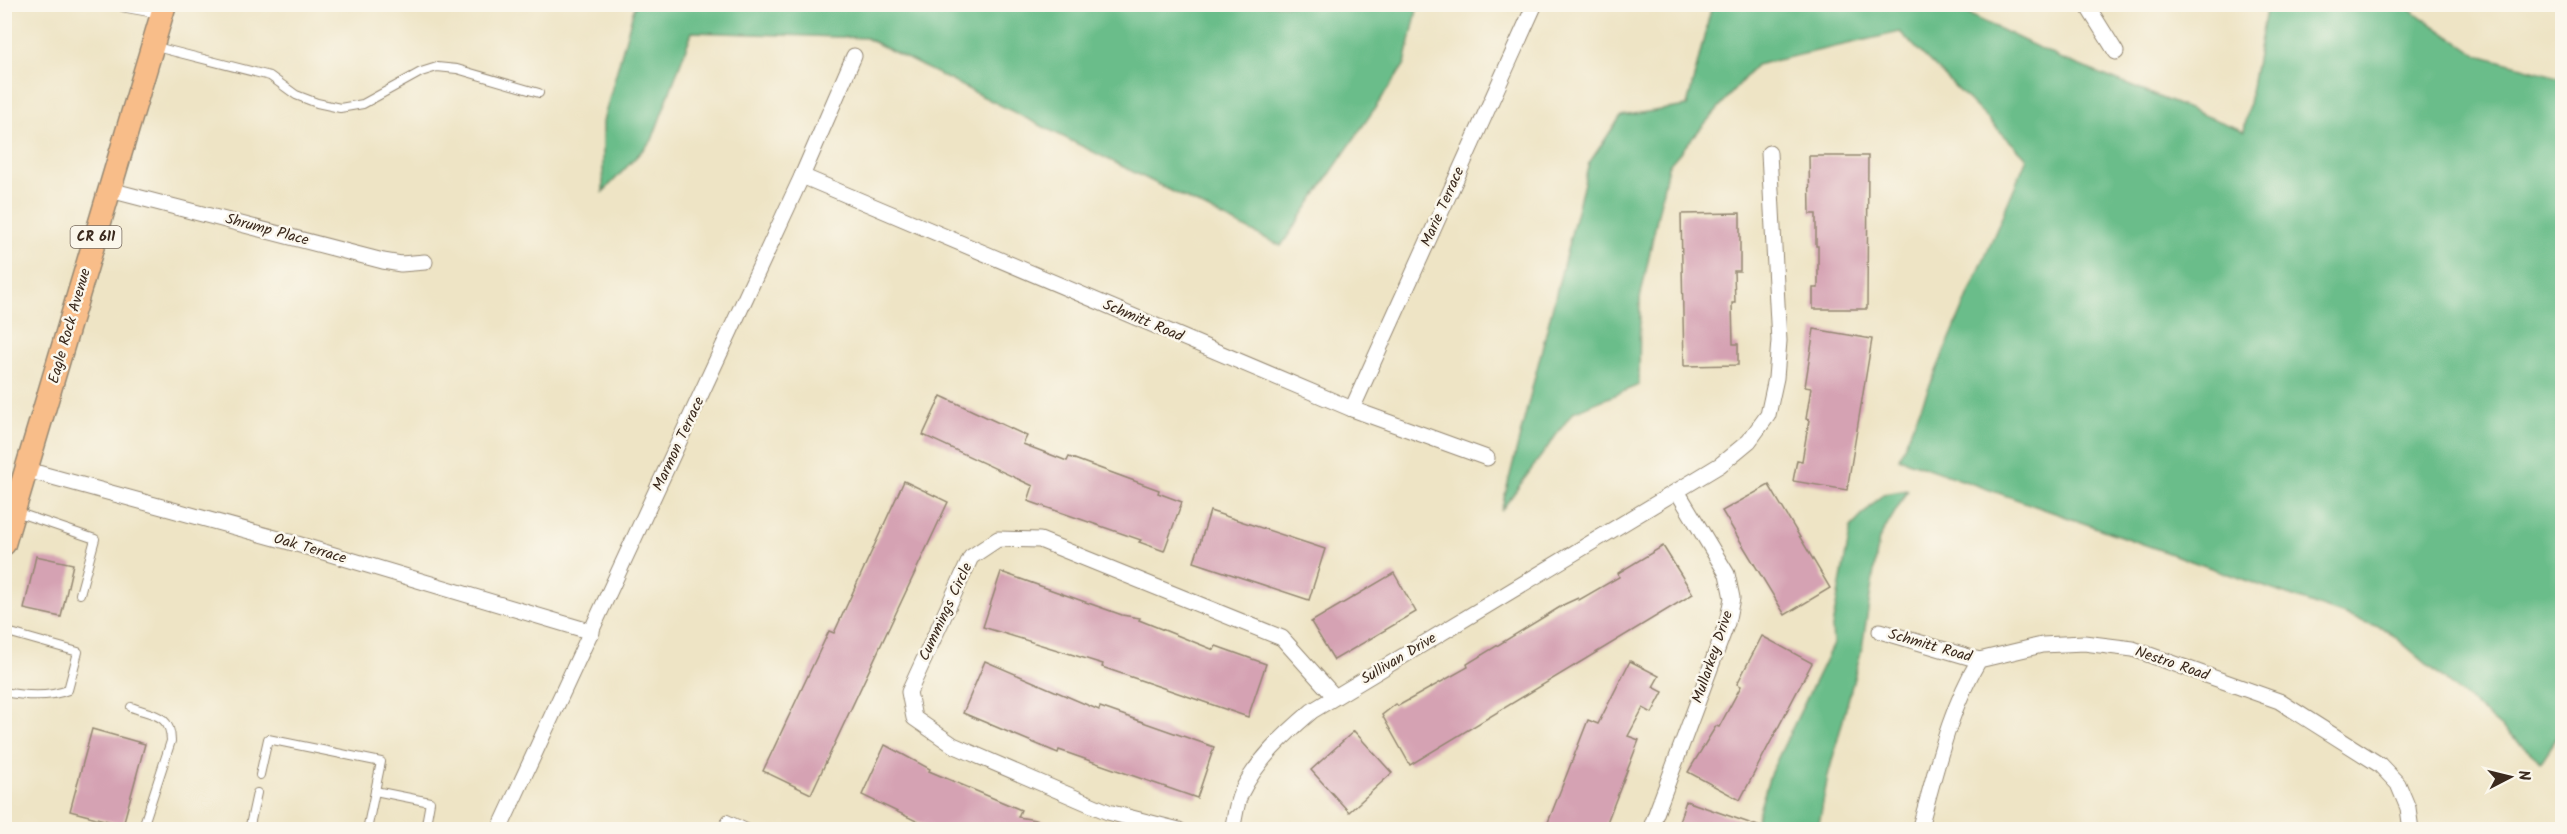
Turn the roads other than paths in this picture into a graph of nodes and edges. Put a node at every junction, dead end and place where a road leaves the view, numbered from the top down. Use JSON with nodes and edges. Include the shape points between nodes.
{"nodes":[{"id":1,"x":124,"y":4,"type":"edge"},
{"id":2,"x":1535,"y":4,"type":"edge"},
{"id":3,"x":2086,"y":4,"type":"edge"},
{"id":4,"x":164,"y":8,"type":"edge"},
{"id":5,"x":152,"y":46,"type":"junction"},
{"id":6,"x":2116,"y":52,"type":"dead end"},
{"id":7,"x":854,"y":56,"type":"dead end"},
{"id":8,"x":539,"y":93,"type":"dead end"},
{"id":9,"x":1769,"y":153,"type":"dead end"},
{"id":10,"x":802,"y":176,"type":"junction"},
{"id":11,"x":110,"y":190,"type":"junction"},
{"id":12,"x":425,"y":262,"type":"dead end"},
{"id":13,"x":1352,"y":409,"type":"junction"},
{"id":14,"x":1487,"y":458,"type":"dead end"},
{"id":15,"x":27,"y":470,"type":"junction"},
{"id":16,"x":1677,"y":491,"type":"junction"},
{"id":17,"x":14,"y":512,"type":"junction"},
{"id":18,"x":4,"y":544,"type":"edge"},
{"id":19,"x":80,"y":594,"type":"dead end"},
{"id":20,"x":4,"y":631,"type":"edge"},
{"id":21,"x":592,"y":632,"type":"junction"},
{"id":22,"x":1880,"y":632,"type":"dead end"},
{"id":23,"x":1979,"y":660,"type":"junction"},
{"id":24,"x":4,"y":692,"type":"edge"},
{"id":25,"x":1335,"y":698,"type":"junction"},
{"id":26,"x":131,"y":707,"type":"dead end"},
{"id":27,"x":260,"y":775,"type":"dead end"},
{"id":28,"x":375,"y":791,"type":"junction"},
{"id":29,"x":257,"y":793,"type":"dead end"},
{"id":30,"x":1920,"y":829,"type":"edge"},
{"id":31,"x":142,"y":830,"type":"edge"},
{"id":32,"x":249,"y":830,"type":"edge"},
{"id":33,"x":367,"y":830,"type":"edge"},
{"id":34,"x":425,"y":830,"type":"edge"},
{"id":35,"x":499,"y":830,"type":"edge"},
{"id":36,"x":721,"y":830,"type":"edge"},
{"id":37,"x":751,"y":830,"type":"edge"},
{"id":38,"x":1179,"y":830,"type":"edge"},
{"id":39,"x":1232,"y":830,"type":"edge"},
{"id":40,"x":1650,"y":830,"type":"edge"},
{"id":41,"x":2411,"y":830,"type":"edge"}],
"edges":[{"from":1,"to":4,"type":"street"},
{"from":2,"to":13,"type":"street","name":"Marie Terrace"},
{"from":3,"to":6,"type":"street"},
{"from":4,"to":5,"type":"main road","name":"Eagle Rock Avenue","number":"CR 611"},
{"from":5,"to":8,"type":"lane","via":[[270,76],[296,95],[340,108],[363,104],[414,75],[437,67],[458,69]]},
{"from":5,"to":11,"type":"main road","name":"Eagle Rock Avenue","number":"CR 611"},
{"from":7,"to":10,"type":"street","name":"Marmon Terrace"},
{"from":9,"to":16,"type":"street","via":[[1779,341],[1767,415],[1749,441],[1720,465]]},
{"from":10,"to":13,"type":"street","name":"Schmitt Road"},
{"from":10,"to":21,"type":"street","name":"Marmon Terrace"},
{"from":11,"to":12,"type":"street","name":"Shrump Place","via":[[383,261]]},
{"from":11,"to":15,"type":"main road","name":"Eagle Rock Avenue","number":"CR 611"},
{"from":13,"to":14,"type":"street","name":"Schmitt Road"},
{"from":15,"to":17,"type":"main road","name":"Eagle Rock Avenue","number":"CR 611"},
{"from":15,"to":21,"type":"street","name":"Oak Terrace","via":[[297,544]]},
{"from":16,"to":25,"type":"street","name":"Sullivan Drive"},
{"from":16,"to":40,"type":"street","name":"Mullarkey Drive","via":[[1727,574],[1732,598],[1727,623]]},
{"from":17,"to":18,"type":"main road","name":"Eagle Rock Avenue","number":"CR 611"},
{"from":17,"to":19,"type":"lane","via":[[95,539]]},
{"from":20,"to":24,"type":"lane","via":[[78,652],[68,690],[57,694]]},
{"from":21,"to":35,"type":"street","name":"Marmon Terrace"},
{"from":22,"to":23,"type":"street","name":"Schmitt Road"},
{"from":23,"to":30,"type":"street","via":[[1953,715]]},
{"from":23,"to":41,"type":"street","name":"Nestro Road","via":[[2042,645],[2084,643],[2133,649],[2279,701],[2380,765],[2398,784],[2408,808]]},
{"from":25,"to":38,"type":"street","name":"Cummings Circle","via":[[1282,638],[1040,540],[998,539],[971,557],[909,692],[914,718],[953,745],[1108,812]]},
{"from":25,"to":39,"type":"street","name":"Sullivan Drive","via":[[1312,711],[1258,765],[1241,794]]},
{"from":26,"to":31,"type":"lane","via":[[162,718],[171,730],[171,741]]},
{"from":27,"to":28,"type":"lane","via":[[268,739],[381,762]]},
{"from":28,"to":33,"type":"lane"},
{"from":28,"to":34,"type":"lane","via":[[430,802]]},
{"from":29,"to":32,"type":"lane"},
{"from":36,"to":37,"type":"lane","via":[[727,819]]}]}
